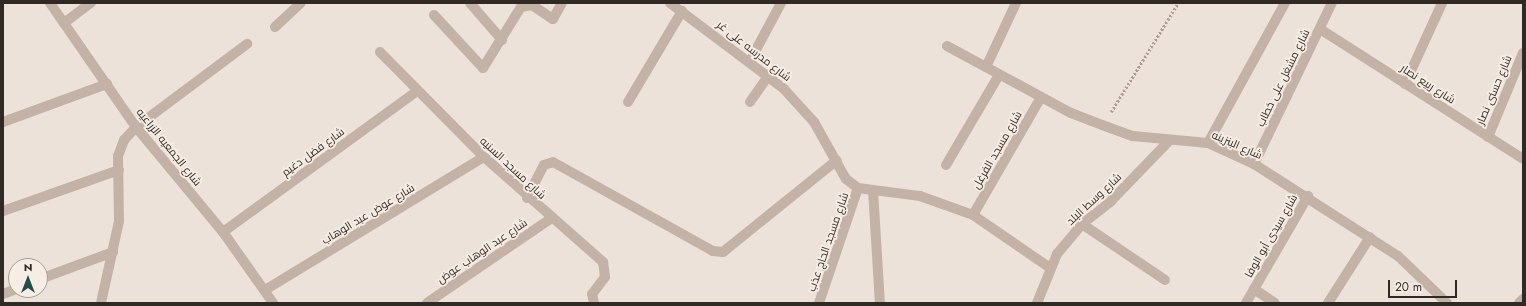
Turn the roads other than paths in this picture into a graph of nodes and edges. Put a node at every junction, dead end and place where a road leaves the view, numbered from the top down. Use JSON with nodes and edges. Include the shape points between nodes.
{"nodes":[{"id":1,"x":50,"y":3,"type":"edge"},
{"id":2,"x":91,"y":3,"type":"edge"},
{"id":3,"x":301,"y":3,"type":"edge"},
{"id":4,"x":470,"y":3,"type":"edge"},
{"id":5,"x":562,"y":3,"type":"edge"},
{"id":6,"x":670,"y":3,"type":"edge"},
{"id":7,"x":781,"y":3,"type":"edge"},
{"id":8,"x":1016,"y":3,"type":"edge"},
{"id":9,"x":1285,"y":3,"type":"edge"},
{"id":10,"x":1332,"y":3,"type":"edge"},
{"id":11,"x":1442,"y":3,"type":"edge"},
{"id":12,"x":682,"y":11,"type":"junction"},
{"id":13,"x":434,"y":15,"type":"dead end"},
{"id":14,"x":64,"y":23,"type":"junction"},
{"id":15,"x":275,"y":27,"type":"dead end"},
{"id":16,"x":1320,"y":29,"type":"junction"},
{"id":17,"x":502,"y":40,"type":"junction"},
{"id":18,"x":247,"y":44,"type":"dead end"},
{"id":19,"x":947,"y":46,"type":"dead end"},
{"id":20,"x":380,"y":52,"type":"dead end"},
{"id":21,"x":1523,"y":53,"type":"edge"},
{"id":22,"x":750,"y":61,"type":"junction"},
{"id":23,"x":986,"y":67,"type":"junction"},
{"id":24,"x":999,"y":74,"type":"junction"},
{"id":25,"x":768,"y":76,"type":"junction"},
{"id":26,"x":107,"y":84,"type":"junction"},
{"id":27,"x":1405,"y":84,"type":"junction"},
{"id":28,"x":417,"y":91,"type":"junction"},
{"id":29,"x":1041,"y":97,"type":"junction"},
{"id":30,"x":628,"y":102,"type":"dead end"},
{"id":31,"x":750,"y":102,"type":"dead end"},
{"id":32,"x":3,"y":122,"type":"edge"},
{"id":33,"x":136,"y":127,"type":"junction"},
{"id":34,"x":1488,"y":136,"type":"junction"},
{"id":35,"x":1169,"y":142,"type":"junction"},
{"id":36,"x":1208,"y":143,"type":"junction"},
{"id":37,"x":484,"y":157,"type":"junction"},
{"id":38,"x":1523,"y":159,"type":"edge"},
{"id":39,"x":837,"y":160,"type":"junction"},
{"id":40,"x":1254,"y":164,"type":"junction"},
{"id":41,"x":946,"y":165,"type":"dead end"},
{"id":42,"x":120,"y":170,"type":"junction"},
{"id":43,"x":858,"y":188,"type":"junction"},
{"id":44,"x":873,"y":190,"type":"junction"},
{"id":45,"x":1308,"y":196,"type":"junction"},
{"id":46,"x":527,"y":198,"type":"junction"},
{"id":47,"x":3,"y":211,"type":"edge"},
{"id":48,"x":973,"y":215,"type":"junction"},
{"id":49,"x":550,"y":219,"type":"junction"},
{"id":50,"x":1082,"y":224,"type":"junction"},
{"id":51,"x":222,"y":232,"type":"junction"},
{"id":52,"x":1370,"y":237,"type":"junction"},
{"id":53,"x":112,"y":252,"type":"junction"},
{"id":54,"x":1050,"y":268,"type":"junction"},
{"id":55,"x":48,"y":276,"type":"edge"},
{"id":56,"x":1165,"y":280,"type":"dead end"},
{"id":57,"x":1254,"y":289,"type":"junction"},
{"id":58,"x":265,"y":290,"type":"junction"},
{"id":59,"x":1523,"y":299,"type":"edge"},
{"id":60,"x":101,"y":303,"type":"edge"},
{"id":61,"x":273,"y":303,"type":"edge"},
{"id":62,"x":427,"y":303,"type":"edge"},
{"id":63,"x":594,"y":303,"type":"edge"},
{"id":64,"x":819,"y":303,"type":"edge"},
{"id":65,"x":880,"y":303,"type":"edge"},
{"id":66,"x":1037,"y":303,"type":"edge"},
{"id":67,"x":1246,"y":303,"type":"edge"},
{"id":68,"x":1275,"y":303,"type":"edge"},
{"id":69,"x":1328,"y":303,"type":"edge"},
{"id":70,"x":1447,"y":303,"type":"edge"},
{"id":71,"x":1518,"y":303,"type":"edge"}],
"edges":[{"from":1,"to":14,"type":"street","name":"شارع الجمعيه الزراعيه"},
{"from":2,"to":14,"type":"street"},
{"from":3,"to":15,"type":"street"},
{"from":4,"to":17,"type":"street"},
{"from":5,"to":17,"type":"street","via":[[553,19],[532,5],[521,7]]},
{"from":6,"to":12,"type":"street","name":"شارع مدرسه على غر"},
{"from":7,"to":22,"type":"street"},
{"from":8,"to":23,"type":"street"},
{"from":9,"to":36,"type":"street"},
{"from":10,"to":16,"type":"street","name":"شارع مشغل على خطاب"},
{"from":11,"to":27,"type":"street"},
{"from":12,"to":22,"type":"street","name":"شارع مدرسه على غر"},
{"from":12,"to":30,"type":"street"},
{"from":13,"to":17,"type":"street","via":[[483,68]]},
{"from":14,"to":26,"type":"street","name":"شارع الجمعيه الزراعيه"},
{"from":16,"to":27,"type":"street","name":"شارع ربيع نصار"},
{"from":16,"to":40,"type":"street","name":"شارع مشغل على خطاب"},
{"from":18,"to":33,"type":"street"},
{"from":19,"to":23,"type":"street","name":"شارع البنزينه"},
{"from":20,"to":28,"type":"street","name":"شارع مسجد السنيه"},
{"from":21,"to":34,"type":"street","name":"شارع حسنى نصار"},
{"from":22,"to":25,"type":"street","name":"شارع مدرسه على غر"},
{"from":23,"to":24,"type":"street","name":"شارع البنزينه"},
{"from":24,"to":29,"type":"street","name":"شارع البنزينه"},
{"from":24,"to":41,"type":"street"},
{"from":25,"to":31,"type":"street"},
{"from":25,"to":39,"type":"street","name":"شارع مدرسه على غر","via":[[814,122]]},
{"from":26,"to":32,"type":"street"},
{"from":26,"to":33,"type":"street","name":"شارع الجمعيه الزراعيه"},
{"from":27,"to":34,"type":"street","name":"شارع ربيع نصار"},
{"from":28,"to":37,"type":"street","name":"شارع مسجد السنيه"},
{"from":28,"to":51,"type":"street","name":"شارع فضل دغيم"},
{"from":29,"to":35,"type":"street","name":"شارع البنزينه","via":[[1102,126],[1132,136]]},
{"from":29,"to":48,"type":"street","name":"شارع مسجد الفرغل"},
{"from":33,"to":42,"type":"street","via":[[120,148]]},
{"from":33,"to":51,"type":"street","name":"شارع الجمعيه الزراعيه"},
{"from":34,"to":38,"type":"street","name":"شارع ربيع نصار"},
{"from":35,"to":36,"type":"street","name":"شارع البنزينه"},
{"from":35,"to":50,"type":"street","name":"شارع وسط البلد","via":[[1111,201]]},
{"from":36,"to":40,"type":"street","name":"شارع البنزينه"},
{"from":37,"to":46,"type":"street","name":"شارع مسجد السنيه"},
{"from":37,"to":58,"type":"street","name":"شارع عوض عبد الوهاب"},
{"from":39,"to":43,"type":"street","name":"شارع مدرسه على غر","via":[[846,179]]},
{"from":39,"to":46,"type":"street","via":[[723,252],[713,251],[553,162],[544,165]]},
{"from":40,"to":45,"type":"street","name":"شارع البنزينه"},
{"from":42,"to":47,"type":"street"},
{"from":42,"to":53,"type":"street","via":[[121,204]]},
{"from":43,"to":44,"type":"street"},
{"from":43,"to":64,"type":"street","name":"شارع مسجد الحاج عذب"},
{"from":44,"to":48,"type":"street","via":[[920,196]]},
{"from":44,"to":65,"type":"street"},
{"from":45,"to":52,"type":"street","name":"شارع البنزينه"},
{"from":45,"to":57,"type":"street","name":"شارع سيدى أبو الوفا"},
{"from":46,"to":49,"type":"street","name":"شارع مسجد السنيه"},
{"from":48,"to":54,"type":"street"},
{"from":49,"to":62,"type":"street","name":"شارع عبد الوهاب عوض"},
{"from":49,"to":63,"type":"street","name":"شارع مسجد السنيه","via":[[603,262],[605,277],[592,294]]},
{"from":50,"to":54,"type":"street","name":"شارع وسط البلد"},
{"from":50,"to":56,"type":"street"},
{"from":51,"to":58,"type":"street","name":"شارع الجمعيه الزراعيه"},
{"from":52,"to":69,"type":"street"},
{"from":52,"to":70,"type":"street","name":"شارع البنزينه","via":[[1404,260]]},
{"from":53,"to":55,"type":"street"},
{"from":53,"to":60,"type":"street"},
{"from":54,"to":66,"type":"street","name":"شارع وسط البلد"},
{"from":57,"to":67,"type":"street","name":"شارع سيدى أبو الوفا"},
{"from":57,"to":68,"type":"street","name":"شارع سيدى أبو الوفا"},
{"from":58,"to":61,"type":"street","name":"شارع الجمعيه الزراعيه"},
{"from":59,"to":71,"type":"street"}]}
